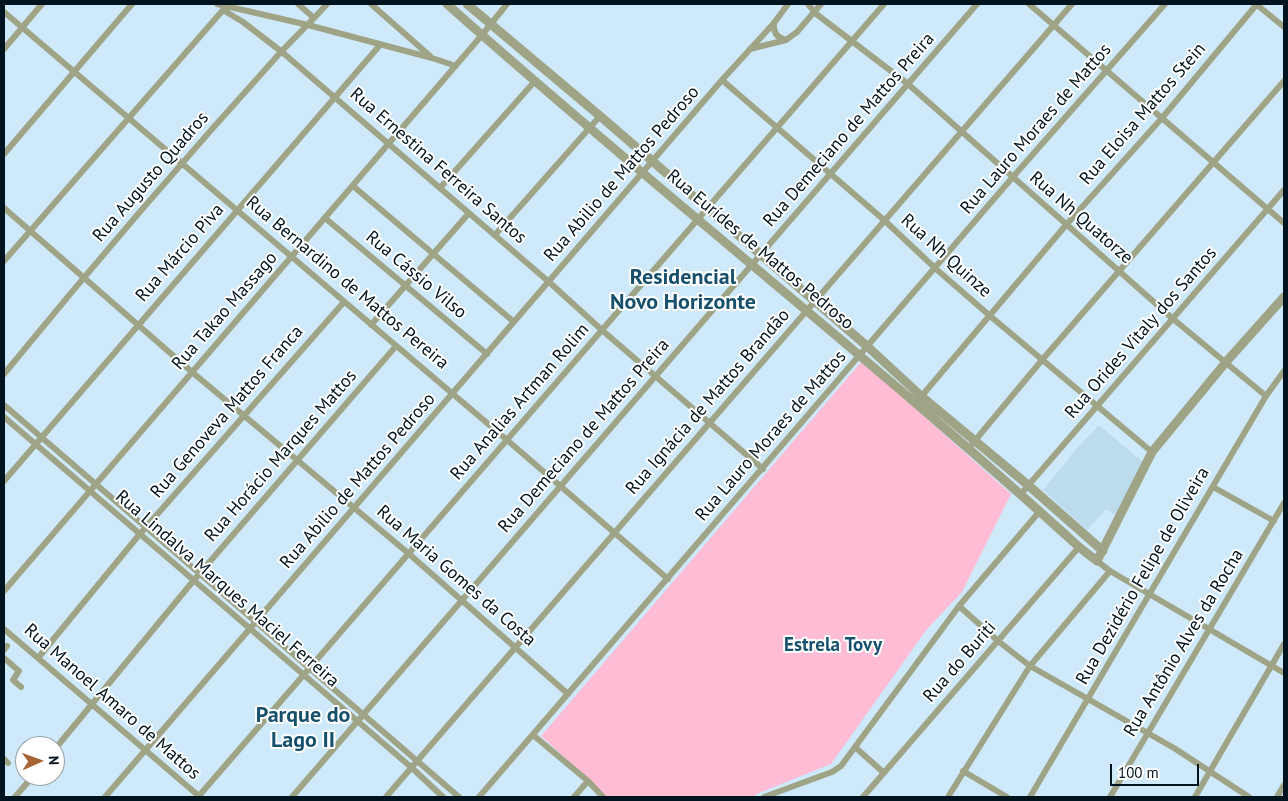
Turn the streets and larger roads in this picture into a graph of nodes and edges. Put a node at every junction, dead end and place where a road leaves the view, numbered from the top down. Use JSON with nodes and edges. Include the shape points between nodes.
{"nodes":[{"id":1,"x":42,"y":4,"type":"edge"},
{"id":2,"x":132,"y":4,"type":"edge"},
{"id":3,"x":217,"y":4,"type":"edge"},
{"id":4,"x":298,"y":4,"type":"edge"},
{"id":5,"x":327,"y":4,"type":"edge"},
{"id":6,"x":371,"y":4,"type":"edge"},
{"id":7,"x":447,"y":4,"type":"edge"},
{"id":8,"x":467,"y":4,"type":"edge"},
{"id":9,"x":507,"y":4,"type":"edge"},
{"id":10,"x":786,"y":4,"type":"edge"},
{"id":11,"x":808,"y":4,"type":"edge"},
{"id":12,"x":821,"y":4,"type":"edge"},
{"id":13,"x":884,"y":4,"type":"edge"},
{"id":14,"x":977,"y":4,"type":"edge"},
{"id":15,"x":1029,"y":4,"type":"edge"},
{"id":16,"x":1072,"y":4,"type":"edge"},
{"id":17,"x":1165,"y":4,"type":"edge"},
{"id":18,"x":1257,"y":4,"type":"edge"},
{"id":19,"x":224,"y":7,"type":"edge"},
{"id":20,"x":4,"y":12,"type":"edge"},
{"id":21,"x":815,"y":13,"type":"junction"},
{"id":22,"x":314,"y":18,"type":"junction"},
{"id":23,"x":774,"y":23,"type":"junction"},
{"id":24,"x":491,"y":24,"type":"junction"},
{"id":25,"x":308,"y":25,"type":"junction"},
{"id":26,"x":1053,"y":25,"type":"junction"},
{"id":27,"x":1284,"y":27,"type":"edge"},
{"id":28,"x":21,"y":28,"type":"junction"},
{"id":29,"x":482,"y":35,"type":"junction"},
{"id":30,"x":786,"y":40,"type":"junction"},
{"id":31,"x":852,"y":40,"type":"junction"},
{"id":32,"x":380,"y":45,"type":"junction"},
{"id":33,"x":4,"y":49,"type":"edge"},
{"id":34,"x":750,"y":49,"type":"junction"},
{"id":35,"x":282,"y":52,"type":"junction"},
{"id":36,"x":432,"y":58,"type":"junction"},
{"id":37,"x":456,"y":66,"type":"junction"},
{"id":38,"x":1107,"y":71,"type":"junction"},
{"id":39,"x":74,"y":72,"type":"junction"},
{"id":40,"x":722,"y":80,"type":"junction"},
{"id":41,"x":535,"y":81,"type":"junction"},
{"id":42,"x":1284,"y":81,"type":"edge"},
{"id":43,"x":908,"y":84,"type":"junction"},
{"id":44,"x":335,"y":97,"type":"junction"},
{"id":45,"x":600,"y":116,"type":"junction"},
{"id":46,"x":127,"y":118,"type":"junction"},
{"id":47,"x":1162,"y":118,"type":"junction"},
{"id":48,"x":590,"y":128,"type":"junction"},
{"id":49,"x":778,"y":128,"type":"junction"},
{"id":50,"x":960,"y":132,"type":"junction"},
{"id":51,"x":389,"y":144,"type":"junction"},
{"id":52,"x":4,"y":154,"type":"edge"},
{"id":53,"x":653,"y":161,"type":"junction"},
{"id":54,"x":1213,"y":163,"type":"junction"},
{"id":55,"x":182,"y":164,"type":"junction"},
{"id":56,"x":643,"y":174,"type":"junction"},
{"id":57,"x":830,"y":174,"type":"junction"},
{"id":58,"x":1012,"y":178,"type":"junction"},
{"id":59,"x":353,"y":186,"type":"junction"},
{"id":60,"x":440,"y":188,"type":"junction"},
{"id":61,"x":1284,"y":190,"type":"edge"},
{"id":62,"x":4,"y":208,"type":"edge"},
{"id":63,"x":708,"y":209,"type":"junction"},
{"id":64,"x":1268,"y":210,"type":"junction"},
{"id":65,"x":237,"y":211,"type":"junction"},
{"id":66,"x":469,"y":213,"type":"junction"},
{"id":67,"x":325,"y":218,"type":"junction"},
{"id":68,"x":698,"y":220,"type":"junction"},
{"id":69,"x":884,"y":220,"type":"junction"},
{"id":70,"x":1284,"y":223,"type":"edge"},
{"id":71,"x":1066,"y":226,"type":"junction"},
{"id":72,"x":30,"y":231,"type":"junction"},
{"id":73,"x":495,"y":235,"type":"junction"},
{"id":74,"x":761,"y":254,"type":"junction"},
{"id":75,"x":433,"y":255,"type":"junction"},
{"id":76,"x":292,"y":257,"type":"junction"},
{"id":77,"x":4,"y":261,"type":"edge"},
{"id":78,"x":753,"y":266,"type":"junction"},
{"id":79,"x":936,"y":269,"type":"junction"},
{"id":80,"x":1120,"y":271,"type":"junction"},
{"id":81,"x":83,"y":277,"type":"junction"},
{"id":82,"x":549,"y":282,"type":"junction"},
{"id":83,"x":405,"y":286,"type":"junction"},
{"id":84,"x":1284,"y":297,"type":"edge"},
{"id":85,"x":814,"y":301,"type":"junction"},
{"id":86,"x":344,"y":302,"type":"junction"},
{"id":87,"x":806,"y":311,"type":"junction"},
{"id":88,"x":990,"y":315,"type":"junction"},
{"id":89,"x":1172,"y":318,"type":"junction"},
{"id":90,"x":514,"y":322,"type":"junction"},
{"id":91,"x":371,"y":324,"type":"junction"},
{"id":92,"x":138,"y":325,"type":"junction"},
{"id":93,"x":603,"y":331,"type":"junction"},
{"id":94,"x":396,"y":346,"type":"junction"},
{"id":95,"x":868,"y":347,"type":"junction"},
{"id":96,"x":487,"y":354,"type":"junction"},
{"id":97,"x":860,"y":356,"type":"junction"},
{"id":98,"x":1042,"y":360,"type":"junction"},
{"id":99,"x":1226,"y":362,"type":"junction"},
{"id":100,"x":1284,"y":371,"type":"edge"},
{"id":101,"x":192,"y":372,"type":"junction"},
{"id":102,"x":4,"y":374,"type":"edge"},
{"id":103,"x":656,"y":377,"type":"junction"},
{"id":104,"x":1278,"y":380,"type":"junction"},
{"id":105,"x":1284,"y":384,"type":"edge"},
{"id":106,"x":453,"y":394,"type":"junction"},
{"id":107,"x":921,"y":396,"type":"junction"},
{"id":108,"x":1266,"y":396,"type":"junction"},
{"id":109,"x":915,"y":404,"type":"junction"},
{"id":110,"x":4,"y":405,"type":"edge"},
{"id":111,"x":1098,"y":405,"type":"junction"},
{"id":112,"x":245,"y":416,"type":"junction"},
{"id":113,"x":4,"y":417,"type":"edge"},
{"id":114,"x":710,"y":423,"type":"junction"},
{"id":115,"x":41,"y":438,"type":"junction"},
{"id":116,"x":507,"y":440,"type":"junction"},
{"id":117,"x":974,"y":441,"type":"junction"},
{"id":118,"x":35,"y":444,"type":"junction"},
{"id":119,"x":968,"y":449,"type":"junction"},
{"id":120,"x":1152,"y":452,"type":"junction"},
{"id":121,"x":297,"y":461,"type":"junction"},
{"id":122,"x":763,"y":469,"type":"junction"},
{"id":123,"x":4,"y":481,"type":"edge"},
{"id":124,"x":96,"y":485,"type":"junction"},
{"id":125,"x":1028,"y":485,"type":"junction"},
{"id":126,"x":561,"y":486,"type":"junction"},
{"id":127,"x":1213,"y":486,"type":"junction"},
{"id":128,"x":90,"y":491,"type":"junction"},
{"id":129,"x":1020,"y":495,"type":"junction"},
{"id":130,"x":1284,"y":504,"type":"edge"},
{"id":131,"x":354,"y":508,"type":"junction"},
{"id":132,"x":1039,"y":512,"type":"junction"},
{"id":133,"x":1274,"y":521,"type":"junction"},
{"id":134,"x":146,"y":528,"type":"junction"},
{"id":135,"x":614,"y":532,"type":"junction"},
{"id":136,"x":140,"y":534,"type":"junction"},
{"id":137,"x":1079,"y":547,"type":"junction"},
{"id":138,"x":1103,"y":551,"type":"junction"},
{"id":139,"x":408,"y":553,"type":"junction"},
{"id":140,"x":1097,"y":561,"type":"junction"},
{"id":141,"x":1110,"y":571,"type":"junction"},
{"id":142,"x":200,"y":574,"type":"junction"},
{"id":143,"x":668,"y":579,"type":"junction"},
{"id":144,"x":194,"y":580,"type":"junction"},
{"id":145,"x":4,"y":591,"type":"edge"},
{"id":146,"x":1150,"y":594,"type":"junction"},
{"id":147,"x":462,"y":600,"type":"junction"},
{"id":148,"x":959,"y":606,"type":"junction"},
{"id":149,"x":256,"y":623,"type":"junction"},
{"id":150,"x":250,"y":629,"type":"junction"},
{"id":151,"x":1210,"y":629,"type":"junction"},
{"id":152,"x":4,"y":630,"type":"edge"},
{"id":153,"x":998,"y":641,"type":"junction"},
{"id":154,"x":1284,"y":644,"type":"edge"},
{"id":155,"x":515,"y":647,"type":"junction"},
{"id":156,"x":4,"y":658,"type":"edge"},
{"id":157,"x":38,"y":658,"type":"junction"},
{"id":158,"x":1030,"y":666,"type":"junction"},
{"id":159,"x":1272,"y":666,"type":"junction"},
{"id":160,"x":309,"y":669,"type":"junction"},
{"id":161,"x":1284,"y":673,"type":"edge"},
{"id":162,"x":304,"y":675,"type":"junction"},
{"id":163,"x":21,"y":687,"type":"dead end"},
{"id":164,"x":568,"y":694,"type":"junction"},
{"id":165,"x":1088,"y":700,"type":"junction"},
{"id":166,"x":92,"y":705,"type":"junction"},
{"id":167,"x":363,"y":715,"type":"junction"},
{"id":168,"x":358,"y":721,"type":"junction"},
{"id":169,"x":1148,"y":733,"type":"junction"},
{"id":170,"x":533,"y":735,"type":"junction"},
{"id":171,"x":65,"y":737,"type":"edge"},
{"id":172,"x":855,"y":747,"type":"junction"},
{"id":173,"x":146,"y":751,"type":"junction"},
{"id":174,"x":417,"y":761,"type":"junction"},
{"id":175,"x":412,"y":768,"type":"junction"},
{"id":176,"x":963,"y":770,"type":"junction"},
{"id":177,"x":884,"y":773,"type":"junction"},
{"id":178,"x":1209,"y":773,"type":"junction"},
{"id":179,"x":588,"y":781,"type":"junction"},
{"id":180,"x":1284,"y":785,"type":"edge"},
{"id":181,"x":24,"y":786,"type":"edge"},
{"id":182,"x":15,"y":797,"type":"edge"},
{"id":183,"x":105,"y":797,"type":"edge"},
{"id":184,"x":199,"y":797,"type":"edge"},
{"id":185,"x":292,"y":797,"type":"edge"},
{"id":186,"x":386,"y":797,"type":"edge"},
{"id":187,"x":443,"y":797,"type":"edge"},
{"id":188,"x":459,"y":797,"type":"edge"},
{"id":189,"x":479,"y":797,"type":"edge"},
{"id":190,"x":574,"y":797,"type":"edge"},
{"id":191,"x":603,"y":797,"type":"edge"},
{"id":192,"x":764,"y":797,"type":"edge"},
{"id":193,"x":862,"y":797,"type":"edge"},
{"id":194,"x":948,"y":797,"type":"edge"},
{"id":195,"x":1007,"y":797,"type":"edge"},
{"id":196,"x":1030,"y":797,"type":"edge"},
{"id":197,"x":1110,"y":797,"type":"edge"},
{"id":198,"x":1195,"y":797,"type":"edge"},
{"id":199,"x":1249,"y":797,"type":"edge"},
{"id":200,"x":1277,"y":797,"type":"edge"}],
"edges":[{"from":1,"to":28,"type":"street"},
{"from":2,"to":39,"type":"street"},
{"from":3,"to":19,"type":"street"},
{"from":4,"to":22,"type":"street"},
{"from":5,"to":22,"type":"street","name":"Rua Augusto Quadros"},
{"from":6,"to":36,"type":"street"},
{"from":7,"to":29,"type":"street","name":"Rua Eurídes de Mattos Pedroso"},
{"from":8,"to":24,"type":"street","name":"Rua Eurídes de Mattos Pedroso"},
{"from":9,"to":24,"type":"street","name":"Rua Takao Massago"},
{"from":10,"to":23,"type":"street","name":"Rua Abilio de Mattos Pedroso"},
{"from":11,"to":21,"type":"street","name":"Rua Nh Quatorze"},
{"from":12,"to":21,"type":"street"},
{"from":13,"to":31,"type":"street","name":"Rua Analias Artman Rolim"},
{"from":14,"to":43,"type":"street","name":"Rua Demeciano de Mattos Preira"},
{"from":15,"to":26,"type":"street"},
{"from":16,"to":26,"type":"street","name":"Rua Ignácia de Mattos Brandão"},
{"from":17,"to":38,"type":"street","name":"Rua Lauro Moraes de Mattos"},
{"from":18,"to":27,"type":"street"},
{"from":18,"to":47,"type":"street","name":"Rua Eloisa Mattos Stein"},
{"from":19,"to":25,"type":"street"},
{"from":19,"to":35,"type":"street","name":"Rua Ernestina Ferreira Santos"},
{"from":19,"to":46,"type":"street"},
{"from":20,"to":28,"type":"street","name":"Rua Bernardino de Mattos Pereira"},
{"from":21,"to":30,"type":"street"},
{"from":21,"to":31,"type":"street","name":"Rua Nh Quatorze"},
{"from":22,"to":25,"type":"street","name":"Rua Augusto Quadros"},
{"from":23,"to":30,"type":"street","via":[[777,35]]},
{"from":23,"to":34,"type":"street","name":"Rua Abilio de Mattos Pedroso"},
{"from":24,"to":29,"type":"street","name":"Rua Takao Massago"},
{"from":24,"to":45,"type":"street","name":"Rua Eurídes de Mattos Pedroso"},
{"from":25,"to":32,"type":"street"},
{"from":25,"to":35,"type":"street","name":"Rua Augusto Quadros"},
{"from":26,"to":38,"type":"street"},
{"from":26,"to":50,"type":"street","name":"Rua Ignácia de Mattos Brandão"},
{"from":28,"to":33,"type":"street"},
{"from":28,"to":39,"type":"street","name":"Rua Bernardino de Mattos Pereira"},
{"from":29,"to":37,"type":"street","name":"Rua Takao Massago"},
{"from":29,"to":41,"type":"street","name":"Rua Eurídes de Mattos Pedroso"},
{"from":30,"to":34,"type":"street"},
{"from":31,"to":43,"type":"street","name":"Rua Nh Quatorze"},
{"from":31,"to":49,"type":"street","name":"Rua Analias Artman Rolim"},
{"from":32,"to":36,"type":"street"},
{"from":32,"to":44,"type":"street","name":"Rua Márcio Piva"},
{"from":34,"to":40,"type":"street","name":"Rua Abilio de Mattos Pedroso"},
{"from":35,"to":44,"type":"street","name":"Rua Ernestina Ferreira Santos"},
{"from":35,"to":55,"type":"street","name":"Rua Augusto Quadros"},
{"from":36,"to":37,"type":"street"},
{"from":37,"to":51,"type":"street","name":"Rua Takao Massago"},
{"from":38,"to":47,"type":"street"},
{"from":38,"to":58,"type":"street","name":"Rua Lauro Moraes de Mattos"},
{"from":39,"to":46,"type":"street","name":"Rua Bernardino de Mattos Pereira"},
{"from":39,"to":52,"type":"street"},
{"from":40,"to":49,"type":"street","name":"Rua Nh Quinze"},
{"from":40,"to":53,"type":"street","name":"Rua Abilio de Mattos Pedroso"},
{"from":41,"to":48,"type":"street","name":"Rua Eurídes de Mattos Pedroso"},
{"from":41,"to":60,"type":"street"},
{"from":42,"to":54,"type":"street"},
{"from":43,"to":50,"type":"street","name":"Rua Nh Quatorze"},
{"from":43,"to":57,"type":"street","name":"Rua Demeciano de Mattos Preira"},
{"from":44,"to":51,"type":"street","name":"Rua Ernestina Ferreira Santos"},
{"from":44,"to":65,"type":"street","name":"Rua Márcio Piva"},
{"from":45,"to":48,"type":"street"},
{"from":45,"to":53,"type":"street","name":"Rua Eurídes de Mattos Pedroso"},
{"from":46,"to":55,"type":"street","name":"Rua Bernardino de Mattos Pereira"},
{"from":46,"to":72,"type":"street"},
{"from":47,"to":54,"type":"street"},
{"from":47,"to":71,"type":"street","name":"Rua Eloisa Mattos Stein"},
{"from":48,"to":56,"type":"street","name":"Rua Eurídes de Mattos Pedroso"},
{"from":48,"to":73,"type":"street"},
{"from":49,"to":57,"type":"street","name":"Rua Nh Quinze"},
{"from":49,"to":63,"type":"street","name":"Rua Analias Artman Rolim"},
{"from":50,"to":58,"type":"street","name":"Rua Nh Quatorze"},
{"from":50,"to":69,"type":"street","name":"Rua Ignácia de Mattos Brandão"},
{"from":51,"to":59,"type":"street","name":"Rua Takao Massago"},
{"from":51,"to":60,"type":"street","name":"Rua Ernestina Ferreira Santos"},
{"from":53,"to":56,"type":"street","name":"Rua Abilio de Mattos Pedroso"},
{"from":53,"to":63,"type":"street","name":"Rua Eurídes de Mattos Pedroso"},
{"from":54,"to":64,"type":"street"},
{"from":54,"to":80,"type":"street"},
{"from":55,"to":65,"type":"street","name":"Rua Bernardino de Mattos Pereira"},
{"from":55,"to":81,"type":"street","name":"Rua Augusto Quadros"},
{"from":56,"to":68,"type":"street","name":"Rua Eurídes de Mattos Pedroso"},
{"from":56,"to":82,"type":"street","name":"Rua Abilio de Mattos Pedroso"},
{"from":57,"to":69,"type":"street","name":"Rua Nh Quinze"},
{"from":57,"to":74,"type":"street","name":"Rua Demeciano de Mattos Preira"},
{"from":58,"to":71,"type":"street","name":"Rua Nh Quatorze"},
{"from":58,"to":79,"type":"street","name":"Rua Lauro Moraes de Mattos"},
{"from":59,"to":67,"type":"street","name":"Rua Takao Massago"},
{"from":59,"to":75,"type":"street"},
{"from":60,"to":66,"type":"street","name":"Rua Ernestina Ferreira Santos"},
{"from":61,"to":64,"type":"street","name":"Rua Orides Vitaly dos Santos"},
{"from":62,"to":72,"type":"street","name":"Rua Maria Gomes da Costa"},
{"from":63,"to":68,"type":"street","name":"Rua Analias Artman Rolim"},
{"from":63,"to":74,"type":"street","name":"Rua Eurídes de Mattos Pedroso"},
{"from":64,"to":70,"type":"street"},
{"from":64,"to":89,"type":"street","name":"Rua Orides Vitaly dos Santos"},
{"from":65,"to":76,"type":"street","name":"Rua Bernardino de Mattos Pereira"},
{"from":65,"to":92,"type":"street","name":"Rua Márcio Piva"},
{"from":66,"to":73,"type":"street","name":"Rua Ernestina Ferreira Santos"},
{"from":66,"to":75,"type":"street"},
{"from":67,"to":76,"type":"street","name":"Rua Takao Massago"},
{"from":67,"to":83,"type":"street","name":"Rua Cássio Vilso"},
{"from":68,"to":78,"type":"street","name":"Rua Eurídes de Mattos Pedroso"},
{"from":68,"to":93,"type":"street","name":"Rua Analias Artman Rolim"},
{"from":69,"to":79,"type":"street","name":"Rua Nh Quinze"},
{"from":69,"to":85,"type":"street","name":"Rua Ignácia de Mattos Brandão"},
{"from":71,"to":80,"type":"street","name":"Rua Nh Quatorze"},
{"from":71,"to":88,"type":"street","name":"Rua Eloisa Mattos Stein"},
{"from":72,"to":77,"type":"street"},
{"from":72,"to":81,"type":"street","name":"Rua Maria Gomes da Costa"},
{"from":73,"to":82,"type":"street","name":"Rua Ernestina Ferreira Santos"},
{"from":74,"to":78,"type":"street","name":"Rua Demeciano de Mattos Preira"},
{"from":74,"to":85,"type":"street","name":"Rua Eurídes de Mattos Pedroso"},
{"from":75,"to":83,"type":"street"},
{"from":75,"to":90,"type":"street"},
{"from":76,"to":86,"type":"street","name":"Rua Bernardino de Mattos Pereira"},
{"from":76,"to":101,"type":"street","name":"Rua Takao Massago"},
{"from":78,"to":87,"type":"street","name":"Rua Eurídes de Mattos Pedroso"},
{"from":78,"to":103,"type":"street","name":"Rua Demeciano de Mattos Preira"},
{"from":79,"to":88,"type":"street","name":"Rua Nh Quinze"},
{"from":79,"to":95,"type":"street","name":"Rua Lauro Moraes de Mattos"},
{"from":80,"to":89,"type":"street","name":"Rua Nh Quatorze"},
{"from":80,"to":98,"type":"street"},
{"from":81,"to":92,"type":"street","name":"Rua Maria Gomes da Costa"},
{"from":81,"to":102,"type":"street","name":"Rua Augusto Quadros"},
{"from":82,"to":90,"type":"street","name":"Rua Abilio de Mattos Pedroso"},
{"from":82,"to":93,"type":"street","name":"Rua Ernestina Ferreira Santos"},
{"from":83,"to":91,"type":"street"},
{"from":83,"to":96,"type":"street","name":"Rua Cássio Vilso"},
{"from":84,"to":99,"type":"street"},
{"from":85,"to":87,"type":"street","name":"Rua Ignácia de Mattos Brandão"},
{"from":85,"to":95,"type":"street","name":"Rua Eurídes de Mattos Pedroso"},
{"from":86,"to":91,"type":"street","name":"Rua Bernardino de Mattos Pereira"},
{"from":86,"to":112,"type":"street","name":"Rua Genoveva Mattos Franca"},
{"from":87,"to":97,"type":"street","name":"Rua Eurídes de Mattos Pedroso"},
{"from":87,"to":114,"type":"street","name":"Rua Ignácia de Mattos Brandão"},
{"from":88,"to":98,"type":"street","name":"Rua Nh Quinze"},
{"from":88,"to":107,"type":"street","name":"Rua Eloisa Mattos Stein"},
{"from":89,"to":99,"type":"street","name":"Rua Nh Quatorze"},
{"from":89,"to":111,"type":"street","name":"Rua Orides Vitaly dos Santos"},
{"from":90,"to":96,"type":"street","name":"Rua Abilio de Mattos Pedroso"},
{"from":91,"to":94,"type":"street","name":"Rua Bernardino de Mattos Pereira"},
{"from":92,"to":101,"type":"street","name":"Rua Maria Gomes da Costa"},
{"from":92,"to":115,"type":"street","name":"Rua Márcio Piva"},
{"from":93,"to":103,"type":"street","name":"Rua Ernestina Ferreira Santos"},
{"from":93,"to":116,"type":"street","name":"Rua Analias Artman Rolim"},
{"from":94,"to":106,"type":"street","name":"Rua Bernardino de Mattos Pereira"},
{"from":94,"to":121,"type":"street","name":"Rua Horácio Marques Mattos"},
{"from":95,"to":97,"type":"street","name":"Rua Lauro Moraes de Mattos"},
{"from":95,"to":107,"type":"street","name":"Rua Eurídes de Mattos Pedroso"},
{"from":96,"to":106,"type":"street","name":"Rua Abilio de Mattos Pedroso"},
{"from":97,"to":109,"type":"street","name":"Rua Eurídes de Mattos Pedroso"},
{"from":97,"to":122,"type":"street","name":"Rua Lauro Moraes de Mattos"},
{"from":98,"to":111,"type":"street","name":"Rua Nh Quinze"},
{"from":98,"to":117,"type":"street"},
{"from":99,"to":108,"type":"street","name":"Rua Nh Quatorze"},
{"from":99,"to":120,"type":"street"},
{"from":100,"to":104,"type":"street","name":"Rua Dezidério Felipe de Oliveira"},
{"from":101,"to":112,"type":"street","name":"Rua Maria Gomes da Costa"},
{"from":101,"to":124,"type":"street","name":"Rua Takao Massago"},
{"from":103,"to":114,"type":"street","name":"Rua Ernestina Ferreira Santos"},
{"from":103,"to":126,"type":"street","name":"Rua Demeciano de Mattos Preira"},
{"from":104,"to":105,"type":"street"},
{"from":104,"to":108,"type":"street","name":"Rua Dezidério Felipe de Oliveira"},
{"from":106,"to":116,"type":"street","name":"Rua Bernardino de Mattos Pereira"},
{"from":106,"to":131,"type":"street","name":"Rua Abilio de Mattos Pedroso"},
{"from":107,"to":109,"type":"street","name":"Rua Eloisa Mattos Stein"},
{"from":107,"to":117,"type":"street","name":"Rua Eurídes de Mattos Pedroso"},
{"from":108,"to":127,"type":"street","name":"Rua Dezidério Felipe de Oliveira"},
{"from":109,"to":119,"type":"street","name":"Rua Eurídes de Mattos Pedroso"},
{"from":110,"to":115,"type":"street","name":"Rua Lindalva Marques Maciel Ferreira"},
{"from":111,"to":120,"type":"street","name":"Rua Nh Quinze"},
{"from":111,"to":125,"type":"street","name":"Rua Orides Vitaly dos Santos"},
{"from":112,"to":121,"type":"street","name":"Rua Maria Gomes da Costa"},
{"from":112,"to":134,"type":"street","name":"Rua Genoveva Mattos Franca"},
{"from":113,"to":118,"type":"street","name":"Rua Lindalva Marques Maciel Ferreira"},
{"from":114,"to":122,"type":"street","name":"Rua Ernestina Ferreira Santos"},
{"from":114,"to":135,"type":"street","name":"Rua Ignácia de Mattos Brandão"},
{"from":115,"to":118,"type":"street","name":"Rua Márcio Piva"},
{"from":115,"to":124,"type":"street","name":"Rua Lindalva Marques Maciel Ferreira"},
{"from":116,"to":126,"type":"street","name":"Rua Bernardino de Mattos Pereira"},
{"from":116,"to":139,"type":"street","name":"Rua Analias Artman Rolim"},
{"from":117,"to":119,"type":"street"},
{"from":117,"to":125,"type":"street","name":"Rua Eurídes de Mattos Pedroso"},
{"from":118,"to":123,"type":"street","name":"Rua Márcio Piva"},
{"from":118,"to":128,"type":"street","name":"Rua Lindalva Marques Maciel Ferreira"},
{"from":119,"to":129,"type":"street","name":"Rua Eurídes de Mattos Pedroso"},
{"from":120,"to":138,"type":"street"},
{"from":121,"to":131,"type":"street","name":"Rua Maria Gomes da Costa"},
{"from":121,"to":142,"type":"street","name":"Rua Horácio Marques Mattos"},
{"from":122,"to":143,"type":"street","name":"Rua Lauro Moraes de Mattos"},
{"from":124,"to":128,"type":"street","name":"Rua Takao Massago"},
{"from":124,"to":134,"type":"street","name":"Rua Lindalva Marques Maciel Ferreira"},
{"from":125,"to":129,"type":"street","name":"Rua Orides Vitaly dos Santos"},
{"from":125,"to":138,"type":"street","name":"Rua Eurídes de Mattos Pedroso"},
{"from":126,"to":135,"type":"street","name":"Rua Bernardino de Mattos Pereira"},
{"from":126,"to":147,"type":"street","name":"Rua Demeciano de Mattos Preira"},
{"from":127,"to":133,"type":"street"},
{"from":127,"to":146,"type":"street","name":"Rua Dezidério Felipe de Oliveira"},
{"from":128,"to":136,"type":"street","name":"Rua Lindalva Marques Maciel Ferreira"},
{"from":128,"to":145,"type":"street","name":"Rua Takao Massago"},
{"from":129,"to":132,"type":"street","name":"Rua Eurídes de Mattos Pedroso"},
{"from":130,"to":133,"type":"street","name":"Rua Antônio Alves da Rocha"},
{"from":131,"to":139,"type":"street","name":"Rua Maria Gomes da Costa"},
{"from":131,"to":149,"type":"street","name":"Rua Abilio de Mattos Pedroso"},
{"from":132,"to":137,"type":"street","name":"Rua Eurídes de Mattos Pedroso"},
{"from":132,"to":148,"type":"street"},
{"from":133,"to":151,"type":"street","name":"Rua Antônio Alves da Rocha"},
{"from":134,"to":136,"type":"street","name":"Rua Genoveva Mattos Franca"},
{"from":134,"to":142,"type":"street","name":"Rua Lindalva Marques Maciel Ferreira"},
{"from":135,"to":143,"type":"street","name":"Rua Bernardino de Mattos Pereira"},
{"from":135,"to":155,"type":"street","name":"Rua Ignácia de Mattos Brandão"},
{"from":136,"to":144,"type":"street","name":"Rua Lindalva Marques Maciel Ferreira"},
{"from":136,"to":157,"type":"street","name":"Rua Genoveva Mattos Franca"},
{"from":137,"to":140,"type":"street","name":"Rua Eurídes de Mattos Pedroso"},
{"from":137,"to":153,"type":"street","name":"Rua do Buriti"},
{"from":138,"to":140,"type":"street"},
{"from":139,"to":147,"type":"street","name":"Rua Maria Gomes da Costa"},
{"from":139,"to":160,"type":"street","name":"Rua Analias Artman Rolim"},
{"from":140,"to":141,"type":"street"},
{"from":141,"to":146,"type":"street"},
{"from":141,"to":158,"type":"street"},
{"from":142,"to":144,"type":"street","name":"Rua Horácio Marques Mattos"},
{"from":142,"to":149,"type":"street","name":"Rua Lindalva Marques Maciel Ferreira"},
{"from":143,"to":164,"type":"street","name":"Rua Lauro Moraes de Mattos"},
{"from":144,"to":150,"type":"street","name":"Rua Lindalva Marques Maciel Ferreira"},
{"from":144,"to":166,"type":"street","name":"Rua Horácio Marques Mattos"},
{"from":146,"to":151,"type":"street"},
{"from":146,"to":165,"type":"street","name":"Rua Dezidério Felipe de Oliveira"},
{"from":147,"to":155,"type":"street","name":"Rua Maria Gomes da Costa"},
{"from":147,"to":167,"type":"street","name":"Rua Demeciano de Mattos Preira"},
{"from":148,"to":153,"type":"street"},
{"from":148,"to":172,"type":"street"},
{"from":149,"to":150,"type":"street","name":"Rua Abilio de Mattos Pedroso"},
{"from":149,"to":160,"type":"street","name":"Rua Lindalva Marques Maciel Ferreira"},
{"from":150,"to":162,"type":"street","name":"Rua Lindalva Marques Maciel Ferreira"},
{"from":150,"to":173,"type":"street","name":"Rua Abilio de Mattos Pedroso"},
{"from":151,"to":159,"type":"street"},
{"from":151,"to":169,"type":"street","name":"Rua Antônio Alves da Rocha"},
{"from":152,"to":157,"type":"street","name":"Rua Manoel Amaro de Mattos"},
{"from":153,"to":158,"type":"street"},
{"from":153,"to":177,"type":"street","name":"Rua do Buriti"},
{"from":154,"to":159,"type":"street"},
{"from":155,"to":164,"type":"street","name":"Rua Maria Gomes da Costa"},
{"from":155,"to":174,"type":"street","name":"Rua Ignácia de Mattos Brandão"},
{"from":156,"to":163,"type":"street","via":[[19,671],[13,680]]},
{"from":157,"to":166,"type":"street","name":"Rua Manoel Amaro de Mattos"},
{"from":158,"to":165,"type":"street"},
{"from":158,"to":176,"type":"street"},
{"from":159,"to":161,"type":"street"},
{"from":159,"to":178,"type":"street"},
{"from":160,"to":162,"type":"street","name":"Rua Analias Artman Rolim"},
{"from":160,"to":167,"type":"street","name":"Rua Lindalva Marques Maciel Ferreira"},
{"from":162,"to":168,"type":"street","name":"Rua Lindalva Marques Maciel Ferreira"},
{"from":162,"to":184,"type":"street","name":"Rua Analias Artman Rolim"},
{"from":164,"to":170,"type":"street","name":"Rua Lauro Moraes de Mattos"},
{"from":165,"to":169,"type":"street"},
{"from":165,"to":196,"type":"street","name":"Rua Dezidério Felipe de Oliveira"},
{"from":166,"to":171,"type":"street","name":"Rua Horácio Marques Mattos"},
{"from":166,"to":173,"type":"street","name":"Rua Manoel Amaro de Mattos"},
{"from":167,"to":168,"type":"street","name":"Rua Demeciano de Mattos Preira"},
{"from":167,"to":174,"type":"street","name":"Rua Lindalva Marques Maciel Ferreira"},
{"from":168,"to":175,"type":"street","name":"Rua Lindalva Marques Maciel Ferreira"},
{"from":168,"to":185,"type":"street","name":"Rua Demeciano de Mattos Preira"},
{"from":169,"to":178,"type":"street"},
{"from":169,"to":197,"type":"street","name":"Rua Antônio Alves da Rocha"},
{"from":170,"to":179,"type":"street"},
{"from":170,"to":189,"type":"street","name":"Rua Lauro Moraes de Mattos"},
{"from":172,"to":177,"type":"street"},
{"from":172,"to":192,"type":"street","via":[[841,766],[832,772]]},
{"from":173,"to":183,"type":"street","name":"Rua Abilio de Mattos Pedroso"},
{"from":173,"to":184,"type":"street","name":"Rua Manoel Amaro de Mattos"},
{"from":174,"to":175,"type":"street","name":"Rua Ignácia de Mattos Brandão"},
{"from":174,"to":188,"type":"street","name":"Rua Lindalva Marques Maciel Ferreira"},
{"from":175,"to":186,"type":"street","name":"Rua Ignácia de Mattos Brandão"},
{"from":175,"to":187,"type":"street","name":"Rua Lindalva Marques Maciel Ferreira"},
{"from":176,"to":194,"type":"street"},
{"from":176,"to":195,"type":"street"},
{"from":177,"to":193,"type":"street","name":"Rua do Buriti"},
{"from":178,"to":198,"type":"street"},
{"from":178,"to":199,"type":"street"},
{"from":179,"to":190,"type":"street"},
{"from":179,"to":191,"type":"street"},
{"from":180,"to":200,"type":"street"},
{"from":181,"to":182,"type":"street"}]}
